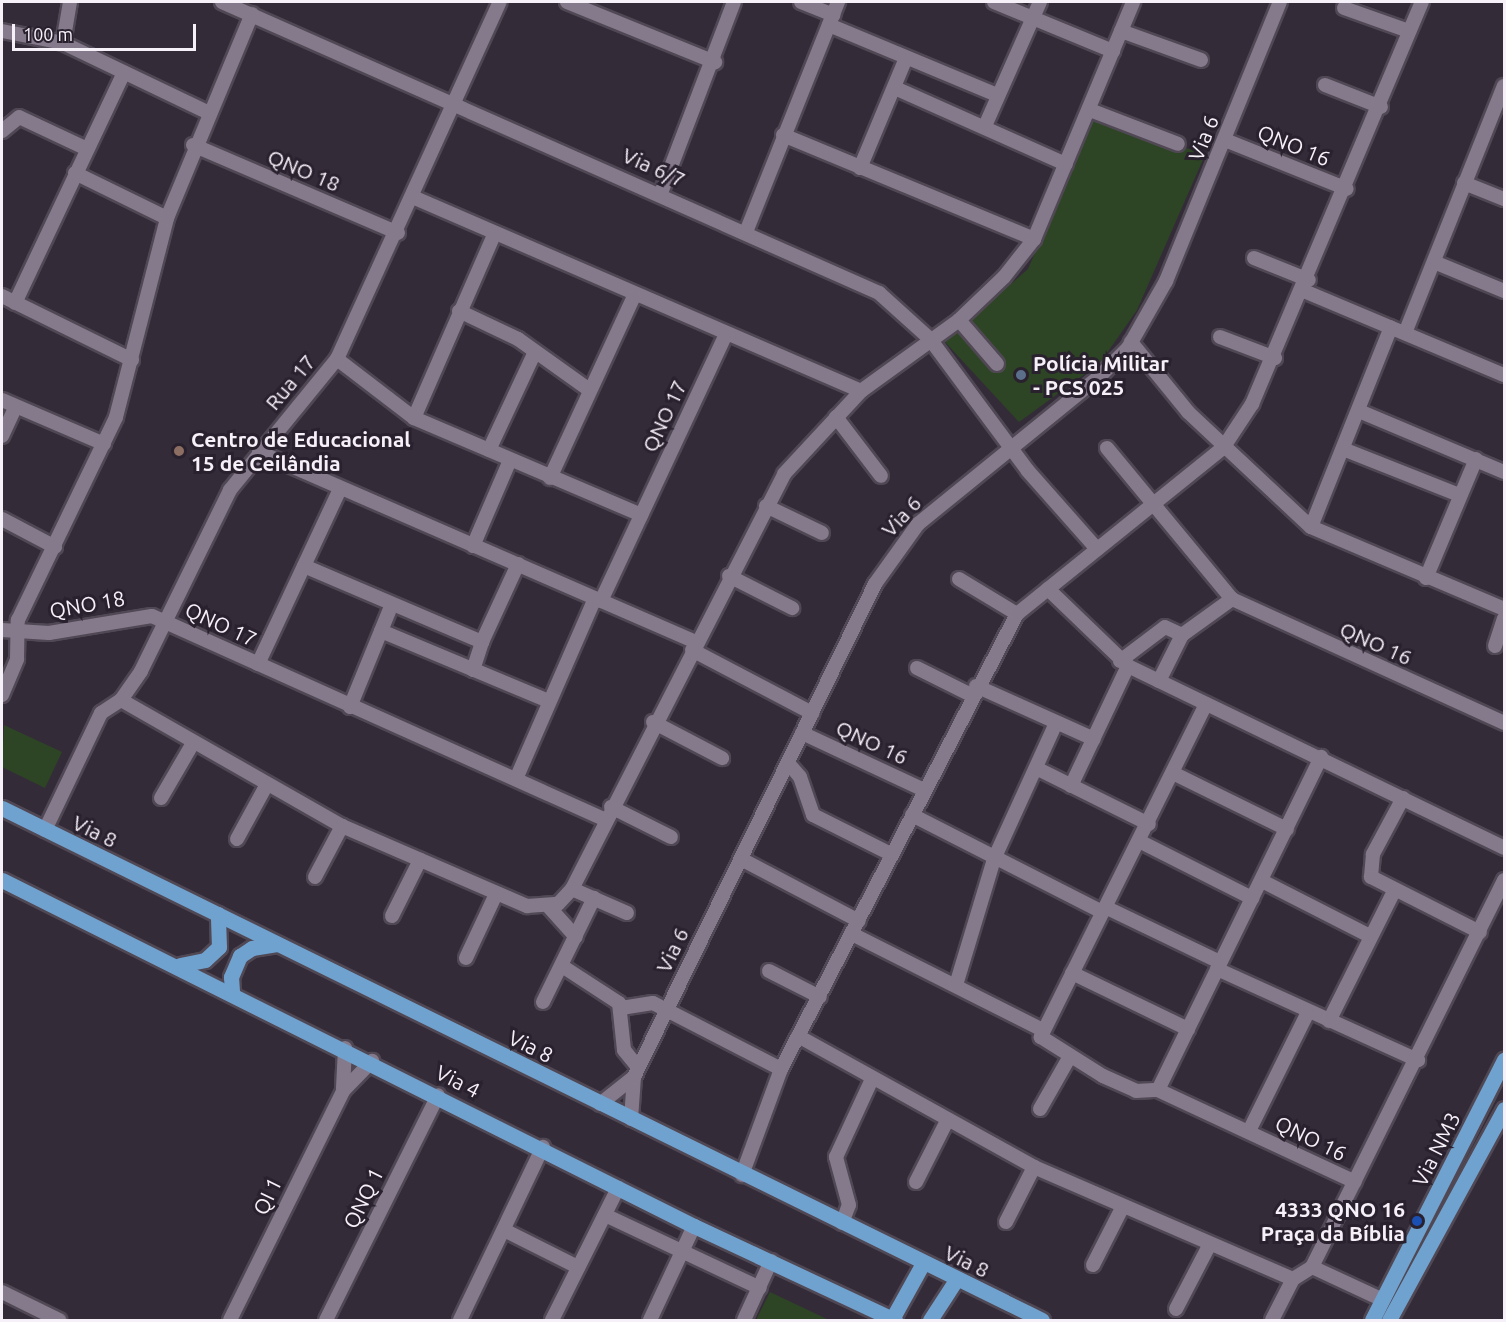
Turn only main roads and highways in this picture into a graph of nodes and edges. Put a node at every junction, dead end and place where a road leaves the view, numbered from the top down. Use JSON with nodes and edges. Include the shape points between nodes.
{"nodes":[{"id":1,"x":2,"y":808,"type":"edge"},
{"id":2,"x":2,"y":880,"type":"edge"},
{"id":3,"x":218,"y":914,"type":"junction"},
{"id":4,"x":277,"y":944,"type":"junction"},
{"id":5,"x":180,"y":965,"type":"junction"},
{"id":6,"x":232,"y":991,"type":"junction"},
{"id":7,"x":1504,"y":1060,"type":"edge"},
{"id":8,"x":1504,"y":1108,"type":"edge"},
{"id":9,"x":924,"y":1263,"type":"junction"},
{"id":10,"x":956,"y":1280,"type":"junction"},
{"id":11,"x":894,"y":1320,"type":"edge"},
{"id":12,"x":930,"y":1320,"type":"edge"},
{"id":13,"x":1042,"y":1320,"type":"edge"},
{"id":14,"x":1372,"y":1320,"type":"edge"},
{"id":15,"x":1389,"y":1320,"type":"edge"}],
"edges":[{"from":1,"to":3,"type":"main road","name":"Via 8"},
{"from":2,"to":5,"type":"main road","name":"Via 4"},
{"from":3,"to":4,"type":"main road","name":"Via 8"},
{"from":3,"to":5,"type":"main road","via":[[219,948],[205,960]]},
{"from":4,"to":6,"type":"main road","via":[[252,948],[240,956],[231,977]]},
{"from":4,"to":9,"type":"main road","name":"Via 8"},
{"from":5,"to":6,"type":"main road","name":"Via 4"},
{"from":6,"to":11,"type":"main road","name":"Via 4","via":[[694,1226]]},
{"from":7,"to":14,"type":"main road","name":"Via NM3"},
{"from":8,"to":15,"type":"main road","name":"Via NM3"},
{"from":9,"to":10,"type":"main road","name":"Via 8"},
{"from":9,"to":11,"type":"main road"},
{"from":10,"to":12,"type":"main road"},
{"from":10,"to":13,"type":"main road","name":"Via 8"}]}
